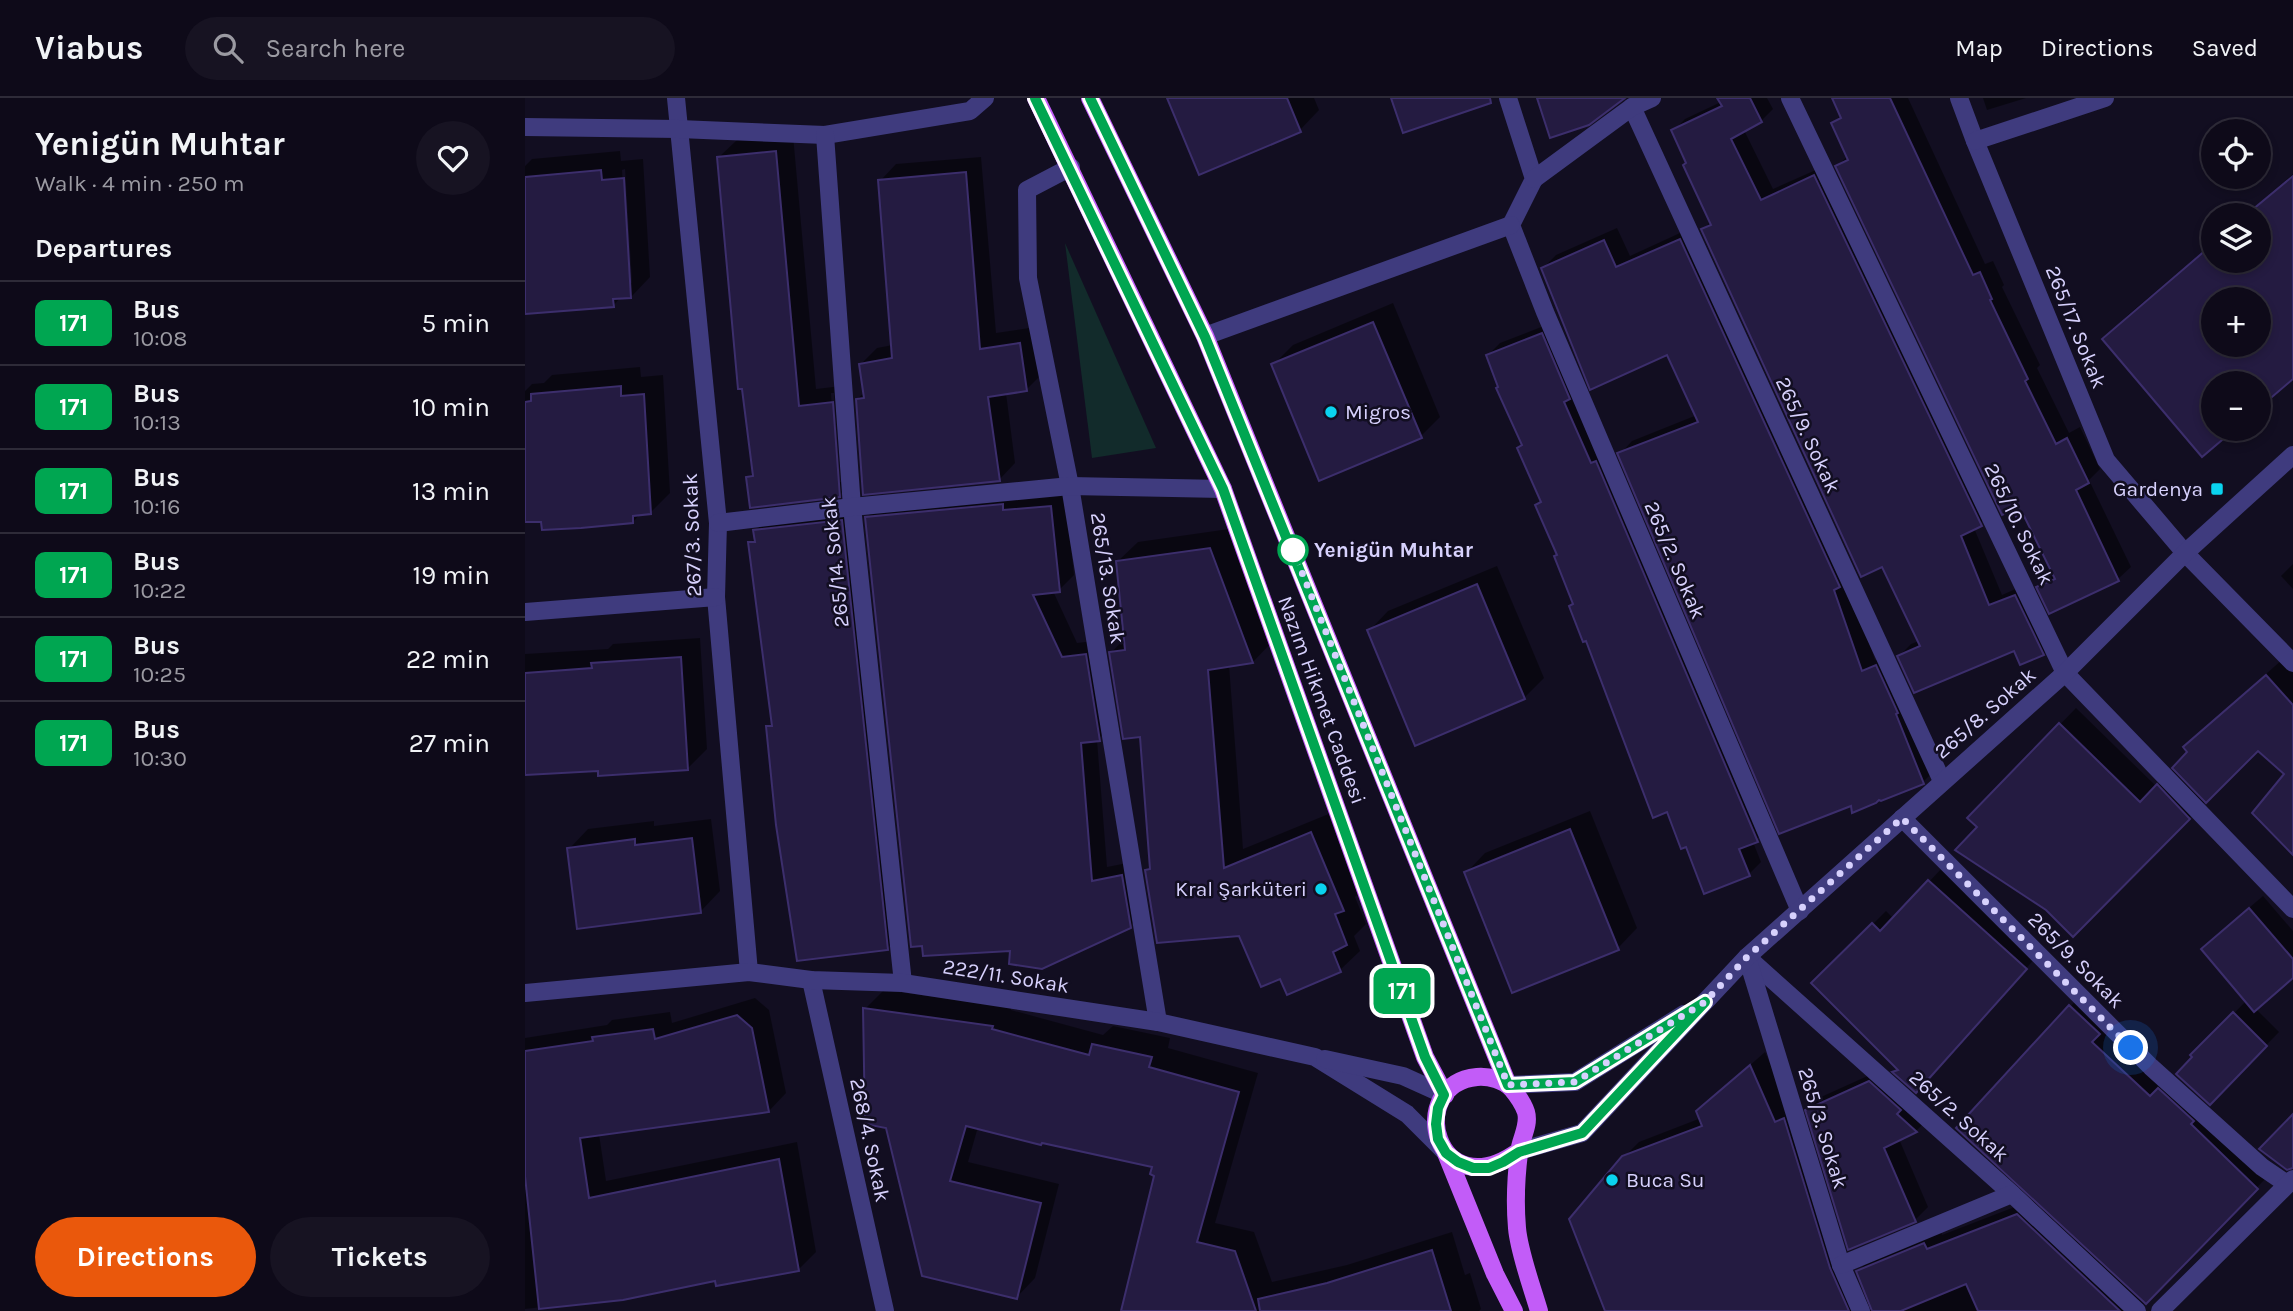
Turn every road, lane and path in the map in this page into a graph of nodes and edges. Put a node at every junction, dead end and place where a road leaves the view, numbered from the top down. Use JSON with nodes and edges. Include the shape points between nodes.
{"nodes":[{"id":1,"x":676,"y":98,"type":"edge"},
{"id":2,"x":985,"y":98,"type":"edge"},
{"id":3,"x":1035,"y":98,"type":"edge"},
{"id":4,"x":1090,"y":98,"type":"edge"},
{"id":5,"x":1507,"y":98,"type":"edge"},
{"id":6,"x":1652,"y":98,"type":"edge"},
{"id":7,"x":1790,"y":98,"type":"edge"},
{"id":8,"x":1959,"y":98,"type":"edge"},
{"id":9,"x":2105,"y":98,"type":"edge"},
{"id":10,"x":1632,"y":107,"type":"junction"},
{"id":11,"x":525,"y":127,"type":"edge"},
{"id":12,"x":679,"y":129,"type":"junction"},
{"id":13,"x":825,"y":135,"type":"junction"},
{"id":14,"x":1975,"y":141,"type":"junction"},
{"id":15,"x":1070,"y":167,"type":"junction"},
{"id":16,"x":1534,"y":179,"type":"junction"},
{"id":17,"x":1511,"y":226,"type":"junction"},
{"id":18,"x":1205,"y":337,"type":"junction"},
{"id":19,"x":2293,"y":455,"type":"edge"},
{"id":20,"x":1070,"y":486,"type":"junction"},
{"id":21,"x":1223,"y":489,"type":"junction"},
{"id":22,"x":852,"y":507,"type":"junction"},
{"id":23,"x":719,"y":523,"type":"junction"},
{"id":24,"x":2185,"y":553,"type":"junction"},
{"id":25,"x":716,"y":597,"type":"junction"},
{"id":26,"x":525,"y":612,"type":"edge"},
{"id":27,"x":2293,"y":663,"type":"edge"},
{"id":28,"x":2065,"y":673,"type":"junction"},
{"id":29,"x":1942,"y":781,"type":"junction"},
{"id":30,"x":1902,"y":818,"type":"junction"},
{"id":31,"x":2293,"y":909,"type":"edge"},
{"id":32,"x":1800,"y":911,"type":"junction"},
{"id":33,"x":1747,"y":957,"type":"junction"},
{"id":34,"x":749,"y":972,"type":"junction"},
{"id":35,"x":811,"y":980,"type":"junction"},
{"id":36,"x":903,"y":984,"type":"junction"},
{"id":37,"x":525,"y":993,"type":"edge"},
{"id":38,"x":1705,"y":1002,"type":"junction"},
{"id":39,"x":1158,"y":1022,"type":"junction"},
{"id":40,"x":1315,"y":1057,"type":"junction"},
{"id":41,"x":1425,"y":1057,"type":"junction"},
{"id":42,"x":1403,"y":1076,"type":"junction"},
{"id":43,"x":1508,"y":1085,"type":"junction"},
{"id":44,"x":1444,"y":1095,"type":"junction"},
{"id":45,"x":1519,"y":1152,"type":"junction"},
{"id":46,"x":1446,"y":1153,"type":"junction"},
{"id":47,"x":2290,"y":1182,"type":"edge"},
{"id":48,"x":2013,"y":1194,"type":"junction"},
{"id":49,"x":1841,"y":1265,"type":"junction"},
{"id":50,"x":885,"y":1311,"type":"edge"},
{"id":51,"x":1514,"y":1311,"type":"edge"},
{"id":52,"x":1539,"y":1311,"type":"edge"},
{"id":53,"x":1861,"y":1311,"type":"edge"},
{"id":54,"x":2137,"y":1311,"type":"edge"},
{"id":55,"x":2160,"y":1311,"type":"edge"}],
"edges":[{"from":1,"to":12,"type":"street","name":"267/3. Sokak"},
{"from":2,"to":13,"type":"street","via":[[970,111]]},
{"from":3,"to":15,"type":"main road","name":"Nazım Hikmet Caddesi"},
{"from":4,"to":18,"type":"main road","name":"Nazım Hikmet Caddesi"},
{"from":5,"to":16,"type":"street"},
{"from":6,"to":10,"type":"street"},
{"from":7,"to":28,"type":"street","name":"265/10. Sokak"},
{"from":8,"to":14,"type":"street","name":"265/17. Sokak"},
{"from":9,"to":14,"type":"street"},
{"from":10,"to":16,"type":"street"},
{"from":10,"to":29,"type":"street","name":"265/9. Sokak"},
{"from":11,"to":12,"type":"street"},
{"from":12,"to":13,"type":"street"},
{"from":12,"to":23,"type":"street","name":"267/3. Sokak"},
{"from":13,"to":22,"type":"street","name":"265/14. Sokak"},
{"from":14,"to":24,"type":"street","name":"265/17. Sokak","via":[[2106,460]]},
{"from":15,"to":20,"type":"street","name":"265/13. Sokak","via":[[1027,190],[1028,278]]},
{"from":15,"to":21,"type":"main road","name":"Nazım Hikmet Caddesi"},
{"from":16,"to":17,"type":"street"},
{"from":17,"to":18,"type":"street"},
{"from":17,"to":32,"type":"street","name":"265/2. Sokak"},
{"from":18,"to":43,"type":"main road","name":"Nazım Hikmet Caddesi"},
{"from":19,"to":24,"type":"street","name":"265/8. Sokak"},
{"from":20,"to":21,"type":"street"},
{"from":20,"to":22,"type":"street"},
{"from":20,"to":39,"type":"street","name":"265/13. Sokak"},
{"from":21,"to":41,"type":"main road","name":"Nazım Hikmet Caddesi"},
{"from":22,"to":23,"type":"street"},
{"from":22,"to":36,"type":"street","name":"265/14. Sokak"},
{"from":23,"to":25,"type":"street","name":"267/3. Sokak"},
{"from":24,"to":27,"type":"street","name":"265/17. Sokak"},
{"from":24,"to":28,"type":"street","name":"265/8. Sokak"},
{"from":25,"to":26,"type":"street"},
{"from":25,"to":34,"type":"street","name":"267/3. Sokak"},
{"from":28,"to":29,"type":"street","name":"265/8. Sokak"},
{"from":28,"to":31,"type":"street","name":"265/10. Sokak"},
{"from":29,"to":30,"type":"street","name":"265/8. Sokak"},
{"from":30,"to":32,"type":"street","name":"265/8. Sokak"},
{"from":30,"to":47,"type":"street","name":"265/9. Sokak","via":[[2151,1067],[2262,1167]]},
{"from":32,"to":33,"type":"street","name":"265/8. Sokak"},
{"from":33,"to":38,"type":"street","name":"265/8. Sokak"},
{"from":33,"to":48,"type":"street","name":"265/2. Sokak"},
{"from":33,"to":49,"type":"street","name":"265/3. Sokak"},
{"from":34,"to":35,"type":"street","name":"222/11. Sokak"},
{"from":34,"to":37,"type":"street","name":"222/11. Sokak"},
{"from":35,"to":36,"type":"street","name":"222/11. Sokak"},
{"from":35,"to":50,"type":"street","name":"268/4. Sokak"},
{"from":36,"to":39,"type":"street","name":"222/11. Sokak"},
{"from":38,"to":43,"type":"street","name":"265/8. Sokak","via":[[1575,1082]]},
{"from":38,"to":45,"type":"street","name":"265/8. Sokak","via":[[1582,1133]]},
{"from":39,"to":40,"type":"street","name":"222/11. Sokak"},
{"from":40,"to":42,"type":"street"},
{"from":40,"to":46,"type":"street","name":"222/11. Sokak","via":[[1407,1114]]},
{"from":41,"to":42,"type":"street"},
{"from":41,"to":44,"type":"main road","name":"Nazım Hikmet Caddesi"},
{"from":42,"to":44,"type":"street"},
{"from":43,"to":44,"type":"main road","via":[[1468,1078]]},
{"from":43,"to":45,"type":"main road","via":[[1526,1112]]},
{"from":44,"to":46,"type":"main road","via":[[1436,1124]]},
{"from":45,"to":46,"type":"main road","via":[[1489,1168],[1473,1168]]},
{"from":45,"to":52,"type":"main road","via":[[1517,1230]]},
{"from":46,"to":51,"type":"main road"},
{"from":47,"to":55,"type":"street"},
{"from":48,"to":49,"type":"street"},
{"from":48,"to":54,"type":"street","name":"265/2. Sokak"},
{"from":49,"to":53,"type":"street","name":"265/3. Sokak"}]}
